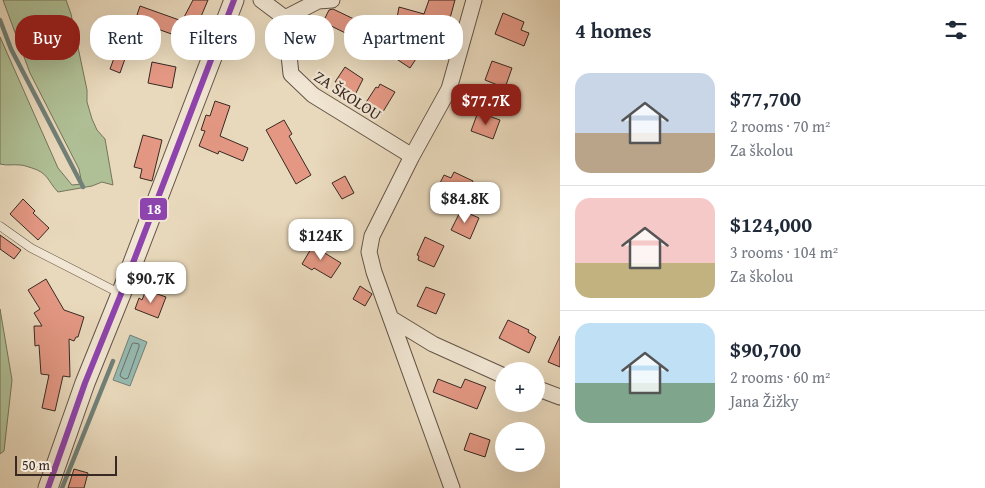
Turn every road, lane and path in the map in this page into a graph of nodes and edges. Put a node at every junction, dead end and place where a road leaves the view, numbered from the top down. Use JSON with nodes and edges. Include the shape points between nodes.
{"nodes":[{"id":1,"x":234,"y":0,"type":"edge"},
{"id":2,"x":261,"y":0,"type":"edge"},
{"id":3,"x":332,"y":0,"type":"edge"},
{"id":4,"x":474,"y":0,"type":"edge"},
{"id":5,"x":281,"y":15,"type":"edge"},
{"id":6,"x":291,"y":15,"type":"edge"},
{"id":7,"x":289,"y":60,"type":"edge"},
{"id":8,"x":412,"y":156,"type":"junction"},
{"id":9,"x":0,"y":226,"type":"edge"},
{"id":10,"x":121,"y":294,"type":"junction"},
{"id":11,"x":392,"y":318,"type":"junction"},
{"id":12,"x":495,"y":372,"type":"edge"},
{"id":13,"x":545,"y":391,"type":"edge"},
{"id":14,"x":560,"y":397,"type":"edge"},
{"id":15,"x":48,"y":488,"type":"edge"},
{"id":16,"x":452,"y":488,"type":"edge"}],
"edges":[{"from":1,"to":10,"type":"street"},
{"from":2,"to":5,"type":"street"},
{"from":3,"to":6,"type":"street","via":[[318,1]]},
{"from":4,"to":8,"type":"street","via":[[449,89]]},
{"from":7,"to":8,"type":"street","name":"ZA ŠKOLOU","via":[[290,74],[313,95]]},
{"from":8,"to":11,"type":"street","via":[[372,236],[369,252]]},
{"from":9,"to":10,"type":"lane","via":[[31,248]]},
{"from":10,"to":15,"type":"street","via":[[85,382]]},
{"from":11,"to":12,"type":"street","via":[[433,344]]},
{"from":11,"to":16,"type":"street"},
{"from":13,"to":14,"type":"street"}]}
